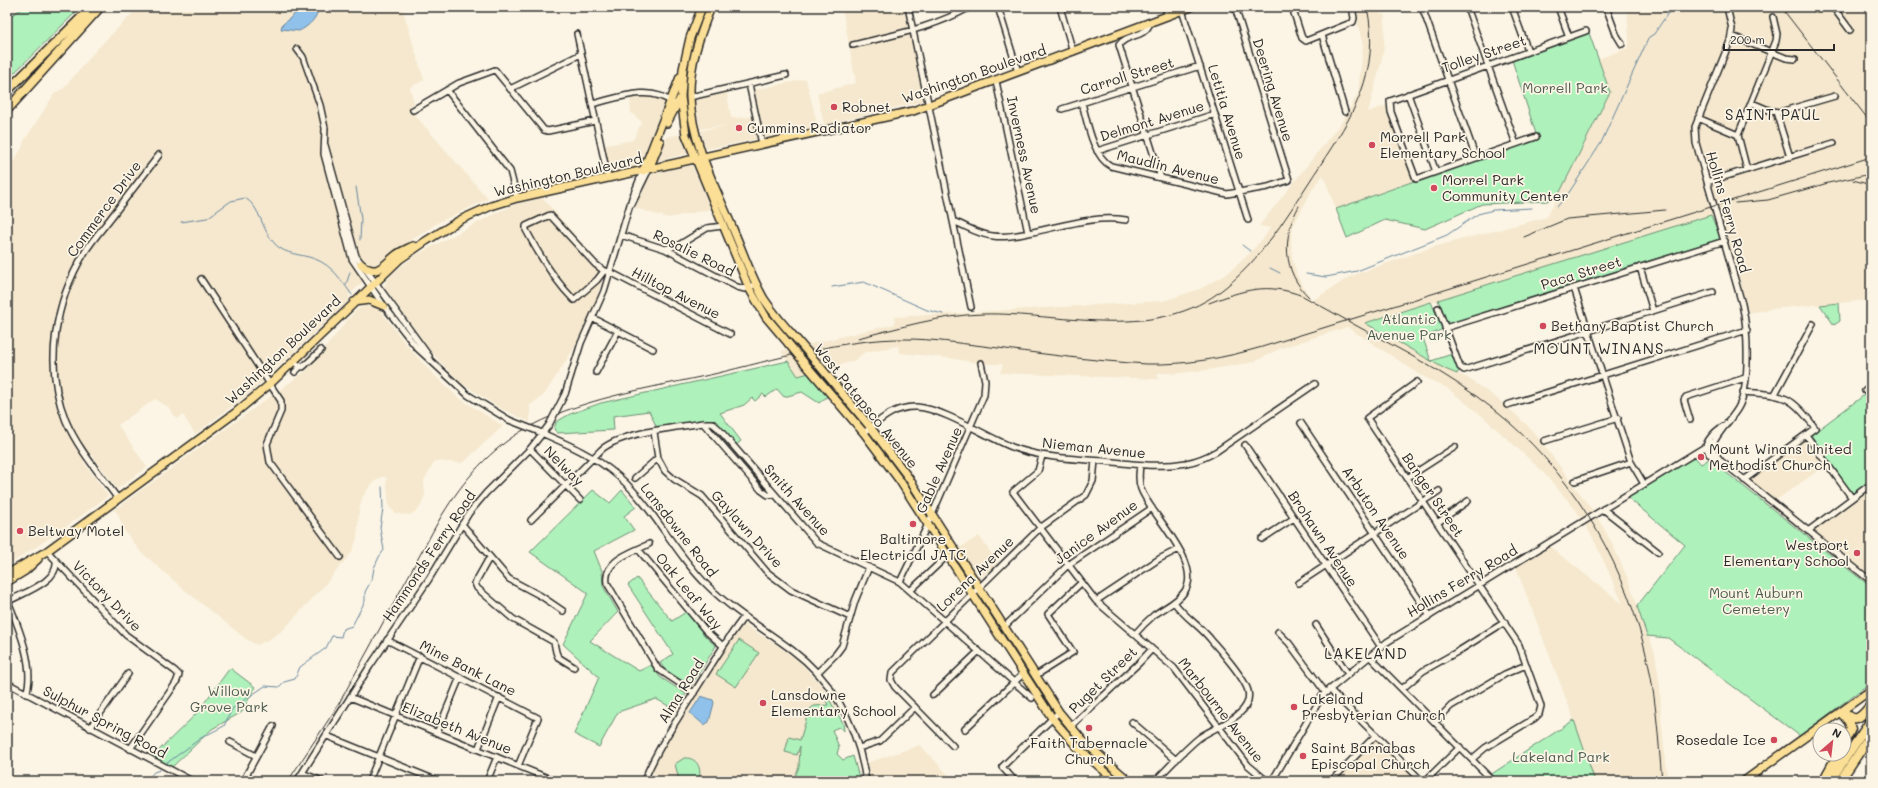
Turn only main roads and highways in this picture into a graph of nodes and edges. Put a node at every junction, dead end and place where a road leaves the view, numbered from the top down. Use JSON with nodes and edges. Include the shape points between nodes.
{"nodes":[{"id":1,"x":92,"y":7,"type":"edge"},
{"id":2,"x":100,"y":7,"type":"edge"},
{"id":3,"x":702,"y":7,"type":"edge"},
{"id":4,"x":711,"y":7,"type":"edge"},
{"id":5,"x":1191,"y":7,"type":"edge"},
{"id":6,"x":49,"y":64,"type":"junction"},
{"id":7,"x":683,"y":69,"type":"junction"},
{"id":8,"x":7,"y":91,"type":"edge"},
{"id":9,"x":690,"y":96,"type":"junction"},
{"id":10,"x":681,"y":97,"type":"junction"},
{"id":11,"x":673,"y":104,"type":"junction"},
{"id":12,"x":7,"y":110,"type":"edge"},
{"id":13,"x":7,"y":116,"type":"edge"},
{"id":14,"x":703,"y":156,"type":"junction"},
{"id":15,"x":694,"y":158,"type":"junction"},
{"id":16,"x":646,"y":170,"type":"junction"},
{"id":17,"x":426,"y":241,"type":"junction"},
{"id":18,"x":361,"y":264,"type":"road end"},
{"id":19,"x":354,"y":302,"type":"junction"},
{"id":20,"x":384,"y":306,"type":"road end"},
{"id":21,"x":47,"y":551,"type":"junction"},
{"id":22,"x":7,"y":574,"type":"edge"},
{"id":23,"x":7,"y":582,"type":"edge"},
{"id":24,"x":1871,"y":690,"type":"edge"},
{"id":25,"x":1871,"y":705,"type":"edge"},
{"id":26,"x":1843,"y":712,"type":"junction"},
{"id":27,"x":1871,"y":720,"type":"edge"},
{"id":28,"x":1848,"y":722,"type":"edge"},
{"id":29,"x":1871,"y":735,"type":"edge"},
{"id":30,"x":1833,"y":762,"type":"edge"},
{"id":31,"x":1116,"y":781,"type":"edge"},
{"id":32,"x":1129,"y":781,"type":"edge"},
{"id":33,"x":1744,"y":781,"type":"edge"},
{"id":34,"x":1822,"y":781,"type":"edge"},
{"id":35,"x":1830,"y":781,"type":"edge"},
{"id":36,"x":1840,"y":781,"type":"edge"}],
"edges":[{"from":1,"to":8,"type":"highway"},
{"from":2,"to":6,"type":"highway"},
{"from":3,"to":7,"type":"main road","via":[[690,38]]},
{"from":4,"to":9,"type":"main road","name":"West Patapsco Avenue","via":[[694,54]]},
{"from":5,"to":14,"type":"main road","name":"Washington Boulevard","via":[[913,111]]},
{"from":6,"to":12,"type":"highway"},
{"from":6,"to":13,"type":"highway"},
{"from":7,"to":10,"type":"main road","name":"West Patapsco Avenue"},
{"from":7,"to":11,"type":"main road"},
{"from":9,"to":10,"type":"main road"},
{"from":9,"to":14,"type":"main road","name":"West Patapsco Avenue","via":[[693,122]]},
{"from":10,"to":11,"type":"main road"},
{"from":10,"to":15,"type":"main road","name":"West Patapsco Avenue","via":[[686,135]]},
{"from":11,"to":16,"type":"main road"},
{"from":14,"to":15,"type":"main road","name":"Washington Boulevard"},
{"from":14,"to":32,"type":"main road","name":"West Patapsco Avenue","bridge":true,"via":[[756,284],[773,313],[899,464],[1070,727]]},
{"from":15,"to":16,"type":"main road","name":"Washington Boulevard"},
{"from":15,"to":31,"type":"main road","name":"West Patapsco Avenue","bridge":true,"via":[[749,288],[766,317],[864,433],[900,481],[1052,718],[1077,747]]},
{"from":16,"to":17,"type":"main road","name":"Washington Boulevard","via":[[517,198],[478,212]]},
{"from":17,"to":18,"type":"main road","via":[[400,252],[378,270],[371,270]]},
{"from":17,"to":19,"type":"main road","name":"Washington Boulevard","via":[[400,259]]},
{"from":19,"to":20,"type":"main road","via":[[369,300]]},
{"from":19,"to":21,"type":"main road","name":"Washington Boulevard","via":[[270,384],[220,424]]},
{"from":21,"to":22,"type":"main road","name":"Washington Boulevard"},
{"from":21,"to":23,"type":"main road","name":"Washington Boulevard","via":[[25,571]]},
{"from":24,"to":26,"type":"main road"},
{"from":25,"to":26,"type":"highway","via":[[1857,718]]},
{"from":26,"to":28,"type":"highway"},
{"from":26,"to":33,"type":"main road"},
{"from":27,"to":35,"type":"highway"},
{"from":29,"to":36,"type":"highway"},
{"from":30,"to":34,"type":"highway"}]}
